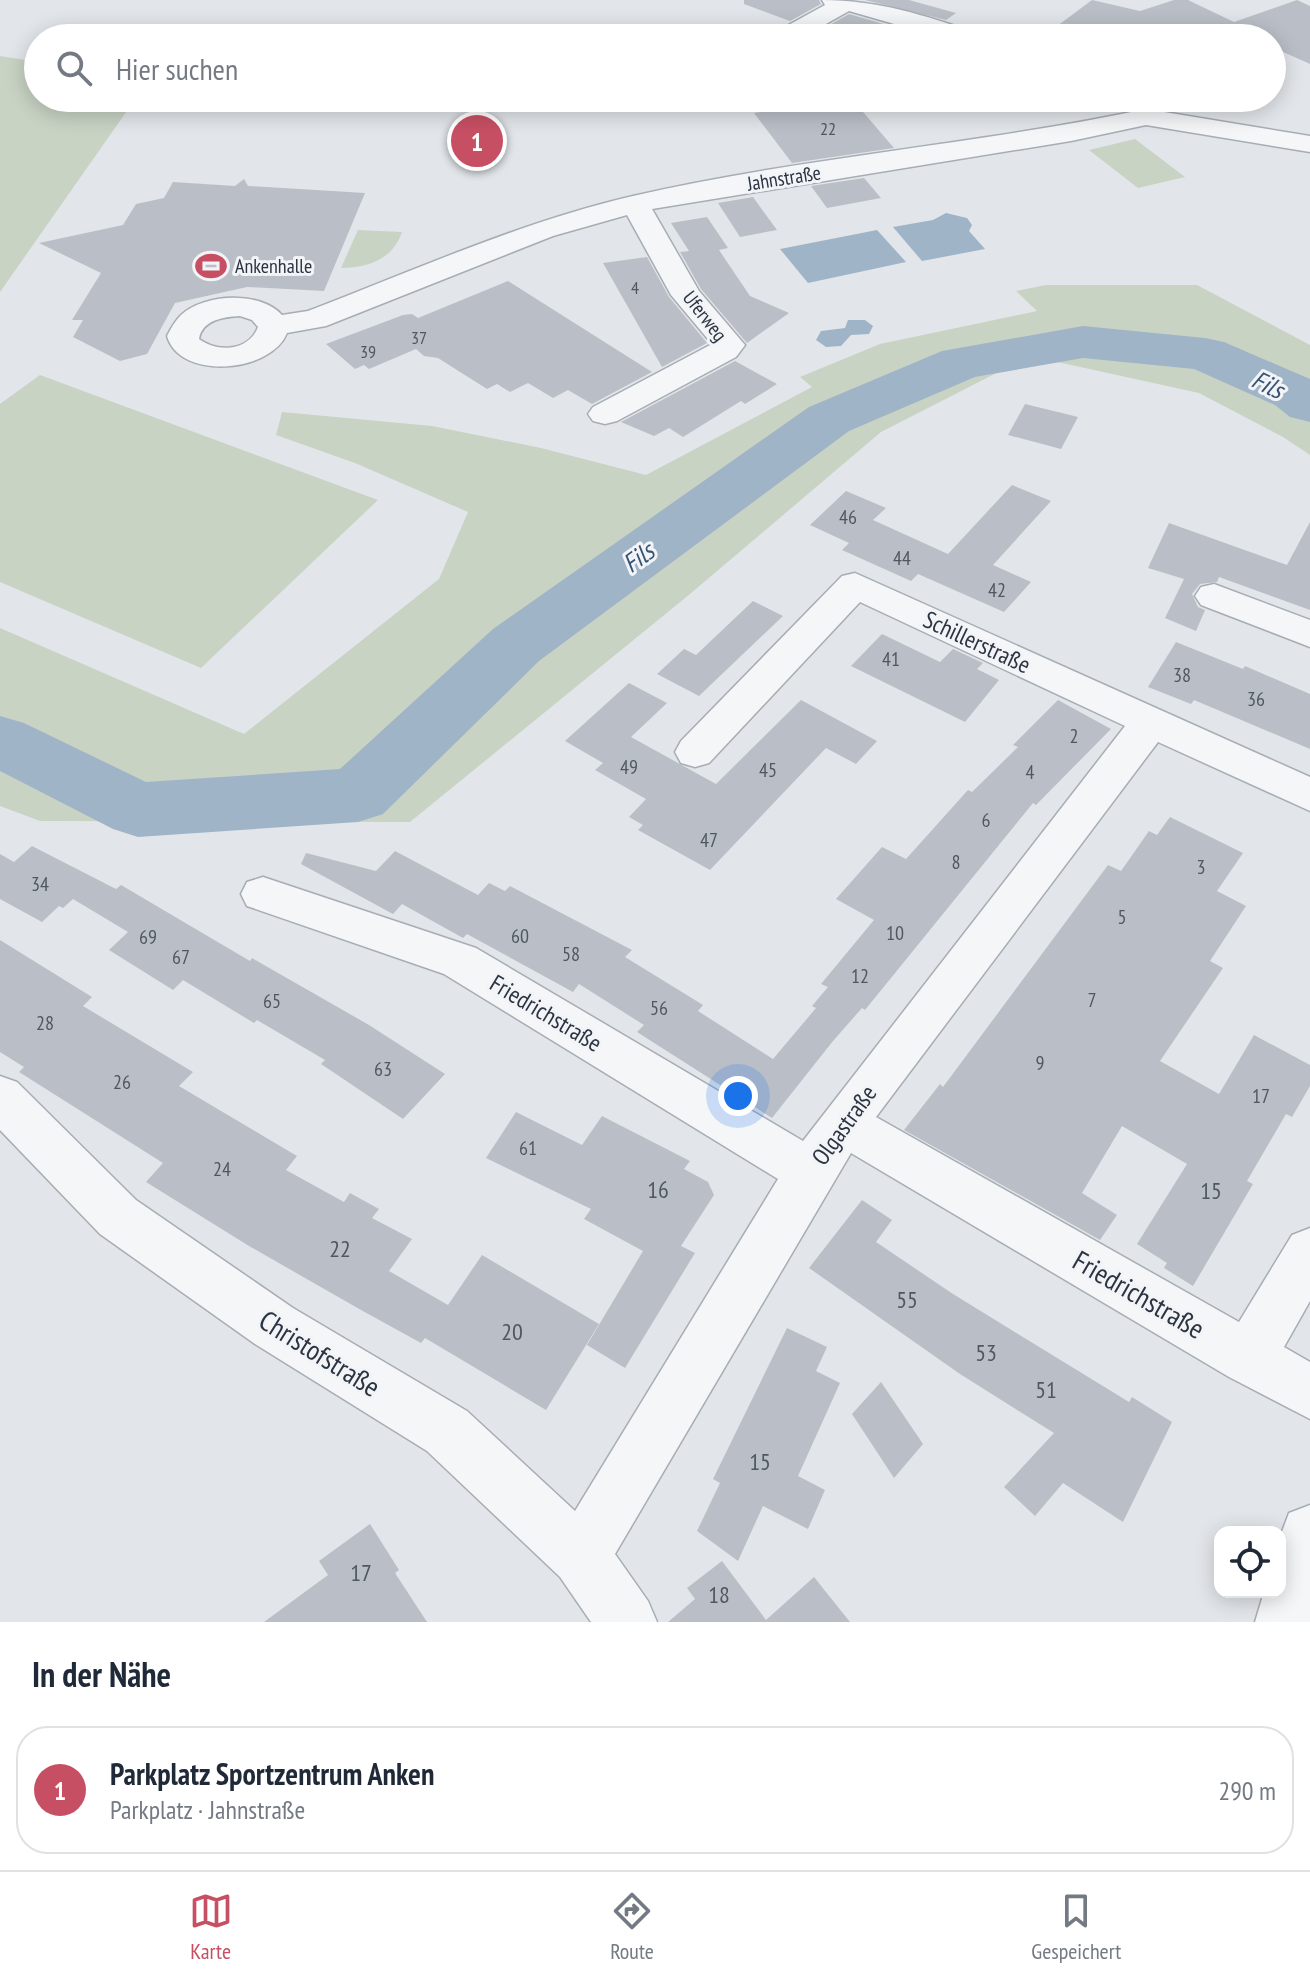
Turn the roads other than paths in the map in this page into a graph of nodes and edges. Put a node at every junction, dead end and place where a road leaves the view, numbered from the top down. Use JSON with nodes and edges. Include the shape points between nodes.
{"nodes":[{"id":1,"x":840,"y":1,"type":"edge"},
{"id":2,"x":805,"y":24,"type":"edge"},
{"id":3,"x":919,"y":24,"type":"edge"},
{"id":4,"x":1136,"y":112,"type":"edge"},
{"id":5,"x":1146,"y":117,"type":"junction"},
{"id":6,"x":1310,"y":144,"type":"edge"},
{"id":7,"x":635,"y":204,"type":"junction"},
{"id":8,"x":274,"y":326,"type":"dead end"},
{"id":9,"x":605,"y":414,"type":"dead end"},
{"id":10,"x":1214,"y":596,"type":"dead end"},
{"id":11,"x":1310,"y":634,"type":"edge"},
{"id":12,"x":1151,"y":722,"type":"junction"},
{"id":13,"x":695,"y":752,"type":"dead end"},
{"id":14,"x":1310,"y":795,"type":"edge"},
{"id":15,"x":263,"y":894,"type":"dead end"},
{"id":16,"x":0,"y":1097,"type":"edge"},
{"id":17,"x":843,"y":1123,"type":"junction"},
{"id":18,"x":810,"y":1172,"type":"junction"},
{"id":19,"x":1310,"y":1252,"type":"edge"},
{"id":20,"x":1248,"y":1358,"type":"junction"},
{"id":21,"x":1310,"y":1392,"type":"edge"},
{"id":22,"x":1310,"y":1534,"type":"edge"},
{"id":23,"x":581,"y":1556,"type":"junction"},
{"id":24,"x":627,"y":1622,"type":"edge"},
{"id":25,"x":1285,"y":1622,"type":"edge"}],
"edges":[{"from":1,"to":2,"type":"street"},
{"from":1,"to":3,"type":"street"},
{"from":4,"to":5,"type":"street"},
{"from":5,"to":6,"type":"street","name":"Jahnstraße"},
{"from":5,"to":7,"type":"street","name":"Jahnstraße"},
{"from":7,"to":8,"type":"street","name":"Jahnstraße","via":[[543,230],[315,319]]},
{"from":7,"to":9,"type":"street","name":"Uferweg","via":[[686,295],[729,345]]},
{"from":10,"to":11,"type":"street"},
{"from":12,"to":13,"type":"street","name":"Schillerstraße","via":[[855,585]]},
{"from":12,"to":14,"type":"street","name":"Schillerstraße"},
{"from":12,"to":17,"type":"street","name":"Olgastraße"},
{"from":15,"to":18,"type":"street","name":"Friedrichstraße","via":[[460,961]]},
{"from":16,"to":23,"type":"street","name":"Christofstraße","via":[[118,1217],[274,1326],[447,1431]]},
{"from":17,"to":18,"type":"street","name":"Olgastraße"},
{"from":17,"to":20,"type":"street","name":"Friedrichstraße"},
{"from":18,"to":23,"type":"street","name":"Olgastraße"},
{"from":19,"to":20,"type":"street"},
{"from":20,"to":21,"type":"street","name":"Friedrichstraße"},
{"from":22,"to":25,"type":"street"},
{"from":23,"to":24,"type":"street","name":"Christofstraße"}]}
